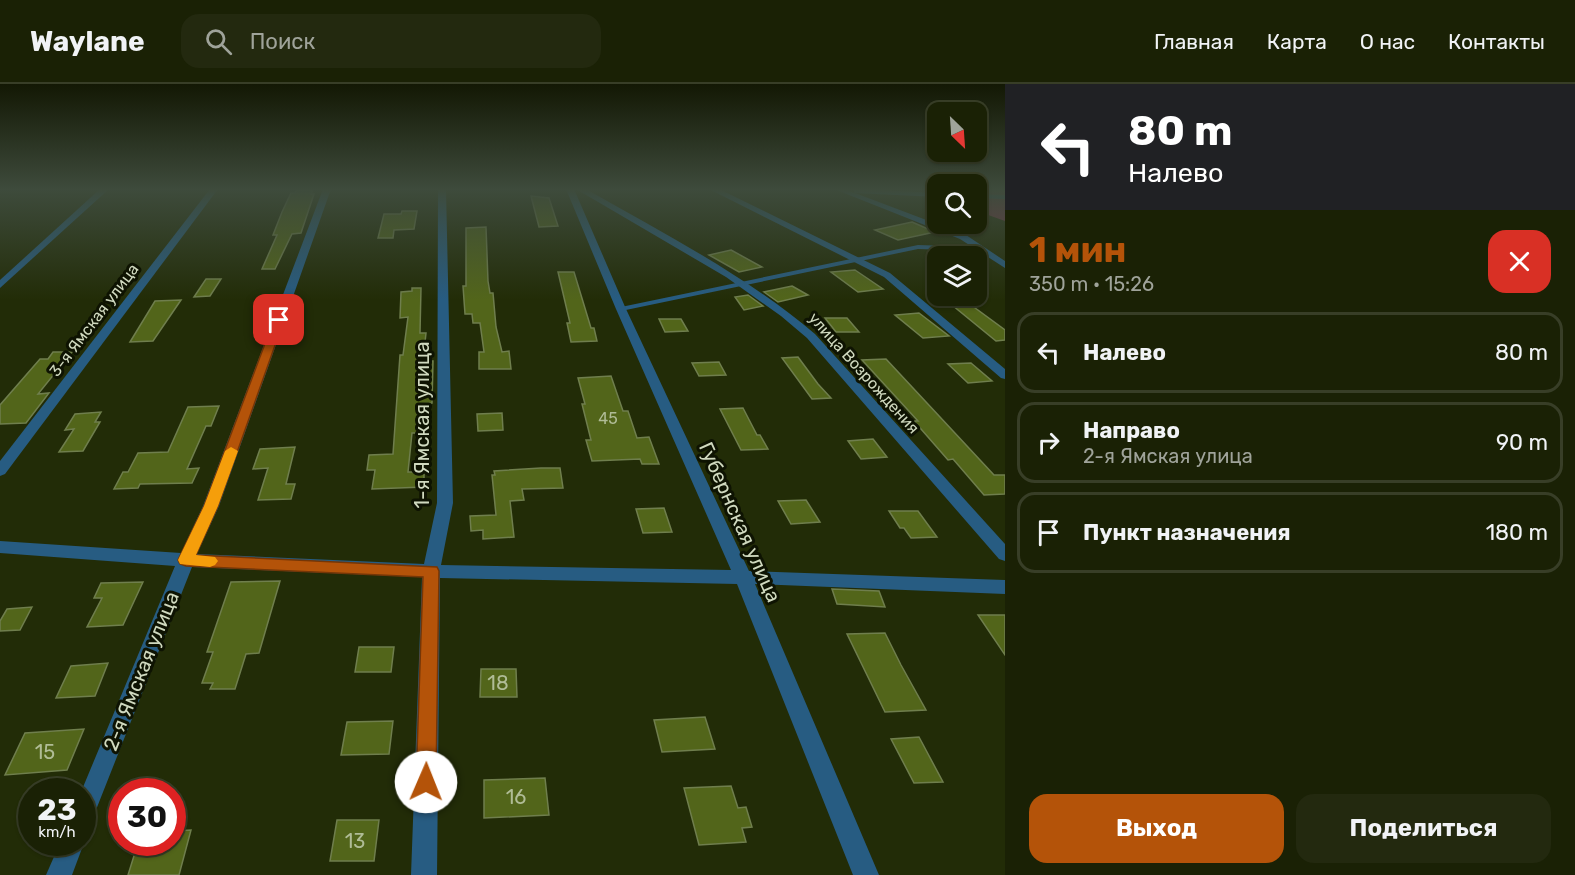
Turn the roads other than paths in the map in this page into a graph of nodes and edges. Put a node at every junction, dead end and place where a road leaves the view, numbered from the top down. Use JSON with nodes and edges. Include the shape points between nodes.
{"nodes":[{"id":1,"x":65,"y":226,"type":"edge"},
{"id":2,"x":186,"y":226,"type":"edge"},
{"id":3,"x":313,"y":226,"type":"edge"},
{"id":4,"x":442,"y":226,"type":"edge"},
{"id":5,"x":586,"y":226,"type":"edge"},
{"id":6,"x":644,"y":226,"type":"edge"},
{"id":7,"x":788,"y":226,"type":"edge"},
{"id":8,"x":934,"y":226,"type":"edge"},
{"id":9,"x":976,"y":246,"type":"edge"},
{"id":10,"x":927,"y":247,"type":"edge"},
{"id":11,"x":987,"y":253,"type":"edge"},
{"id":12,"x":858,"y":260,"type":"junction"},
{"id":13,"x":1005,"y":265,"type":"edge"},
{"id":14,"x":744,"y":284,"type":"junction"},
{"id":15,"x":0,"y":285,"type":"edge"},
{"id":16,"x":621,"y":309,"type":"junction"},
{"id":17,"x":1005,"y":375,"type":"edge"},
{"id":18,"x":0,"y":471,"type":"edge"},
{"id":19,"x":0,"y":547,"type":"edge"},
{"id":20,"x":1005,"y":555,"type":"edge"},
{"id":21,"x":186,"y":560,"type":"junction"},
{"id":22,"x":431,"y":571,"type":"junction"},
{"id":23,"x":743,"y":577,"type":"junction"},
{"id":24,"x":1005,"y":587,"type":"edge"},
{"id":25,"x":96,"y":782,"type":"edge"},
{"id":26,"x":67,"y":856,"type":"edge"},
{"id":27,"x":59,"y":875,"type":"edge"},
{"id":28,"x":424,"y":875,"type":"edge"},
{"id":29,"x":866,"y":875,"type":"edge"}],
"edges":[{"from":1,"to":15,"type":"street"},
{"from":2,"to":18,"type":"street","name":"3-я Ямская улица"},
{"from":3,"to":21,"type":"street","name":"2-я Ямская улица","via":[[211,506]]},
{"from":4,"to":22,"type":"street","name":"1-я Ямская улица","via":[[445,503]]},
{"from":5,"to":16,"type":"street","name":"Губернская улица"},
{"from":6,"to":14,"type":"street","name":"улица Возрождения"},
{"from":7,"to":12,"type":"street"},
{"from":8,"to":9,"type":"street"},
{"from":10,"to":12,"type":"lane"},
{"from":11,"to":13,"type":"street"},
{"from":12,"to":14,"type":"lane"},
{"from":12,"to":17,"type":"street","via":[[887,275]]},
{"from":14,"to":16,"type":"lane"},
{"from":14,"to":20,"type":"street","name":"улица Возрождения","via":[[811,336]]},
{"from":16,"to":23,"type":"street","name":"Губернская улица"},
{"from":19,"to":21,"type":"street"},
{"from":21,"to":22,"type":"street"},
{"from":21,"to":25,"type":"street","name":"2-я Ямская улица"},
{"from":22,"to":23,"type":"street"},
{"from":22,"to":28,"type":"street","name":"1-я Ямская улица"},
{"from":23,"to":24,"type":"street"},
{"from":23,"to":29,"type":"street","name":"Губернская улица"},
{"from":26,"to":27,"type":"street"}]}
